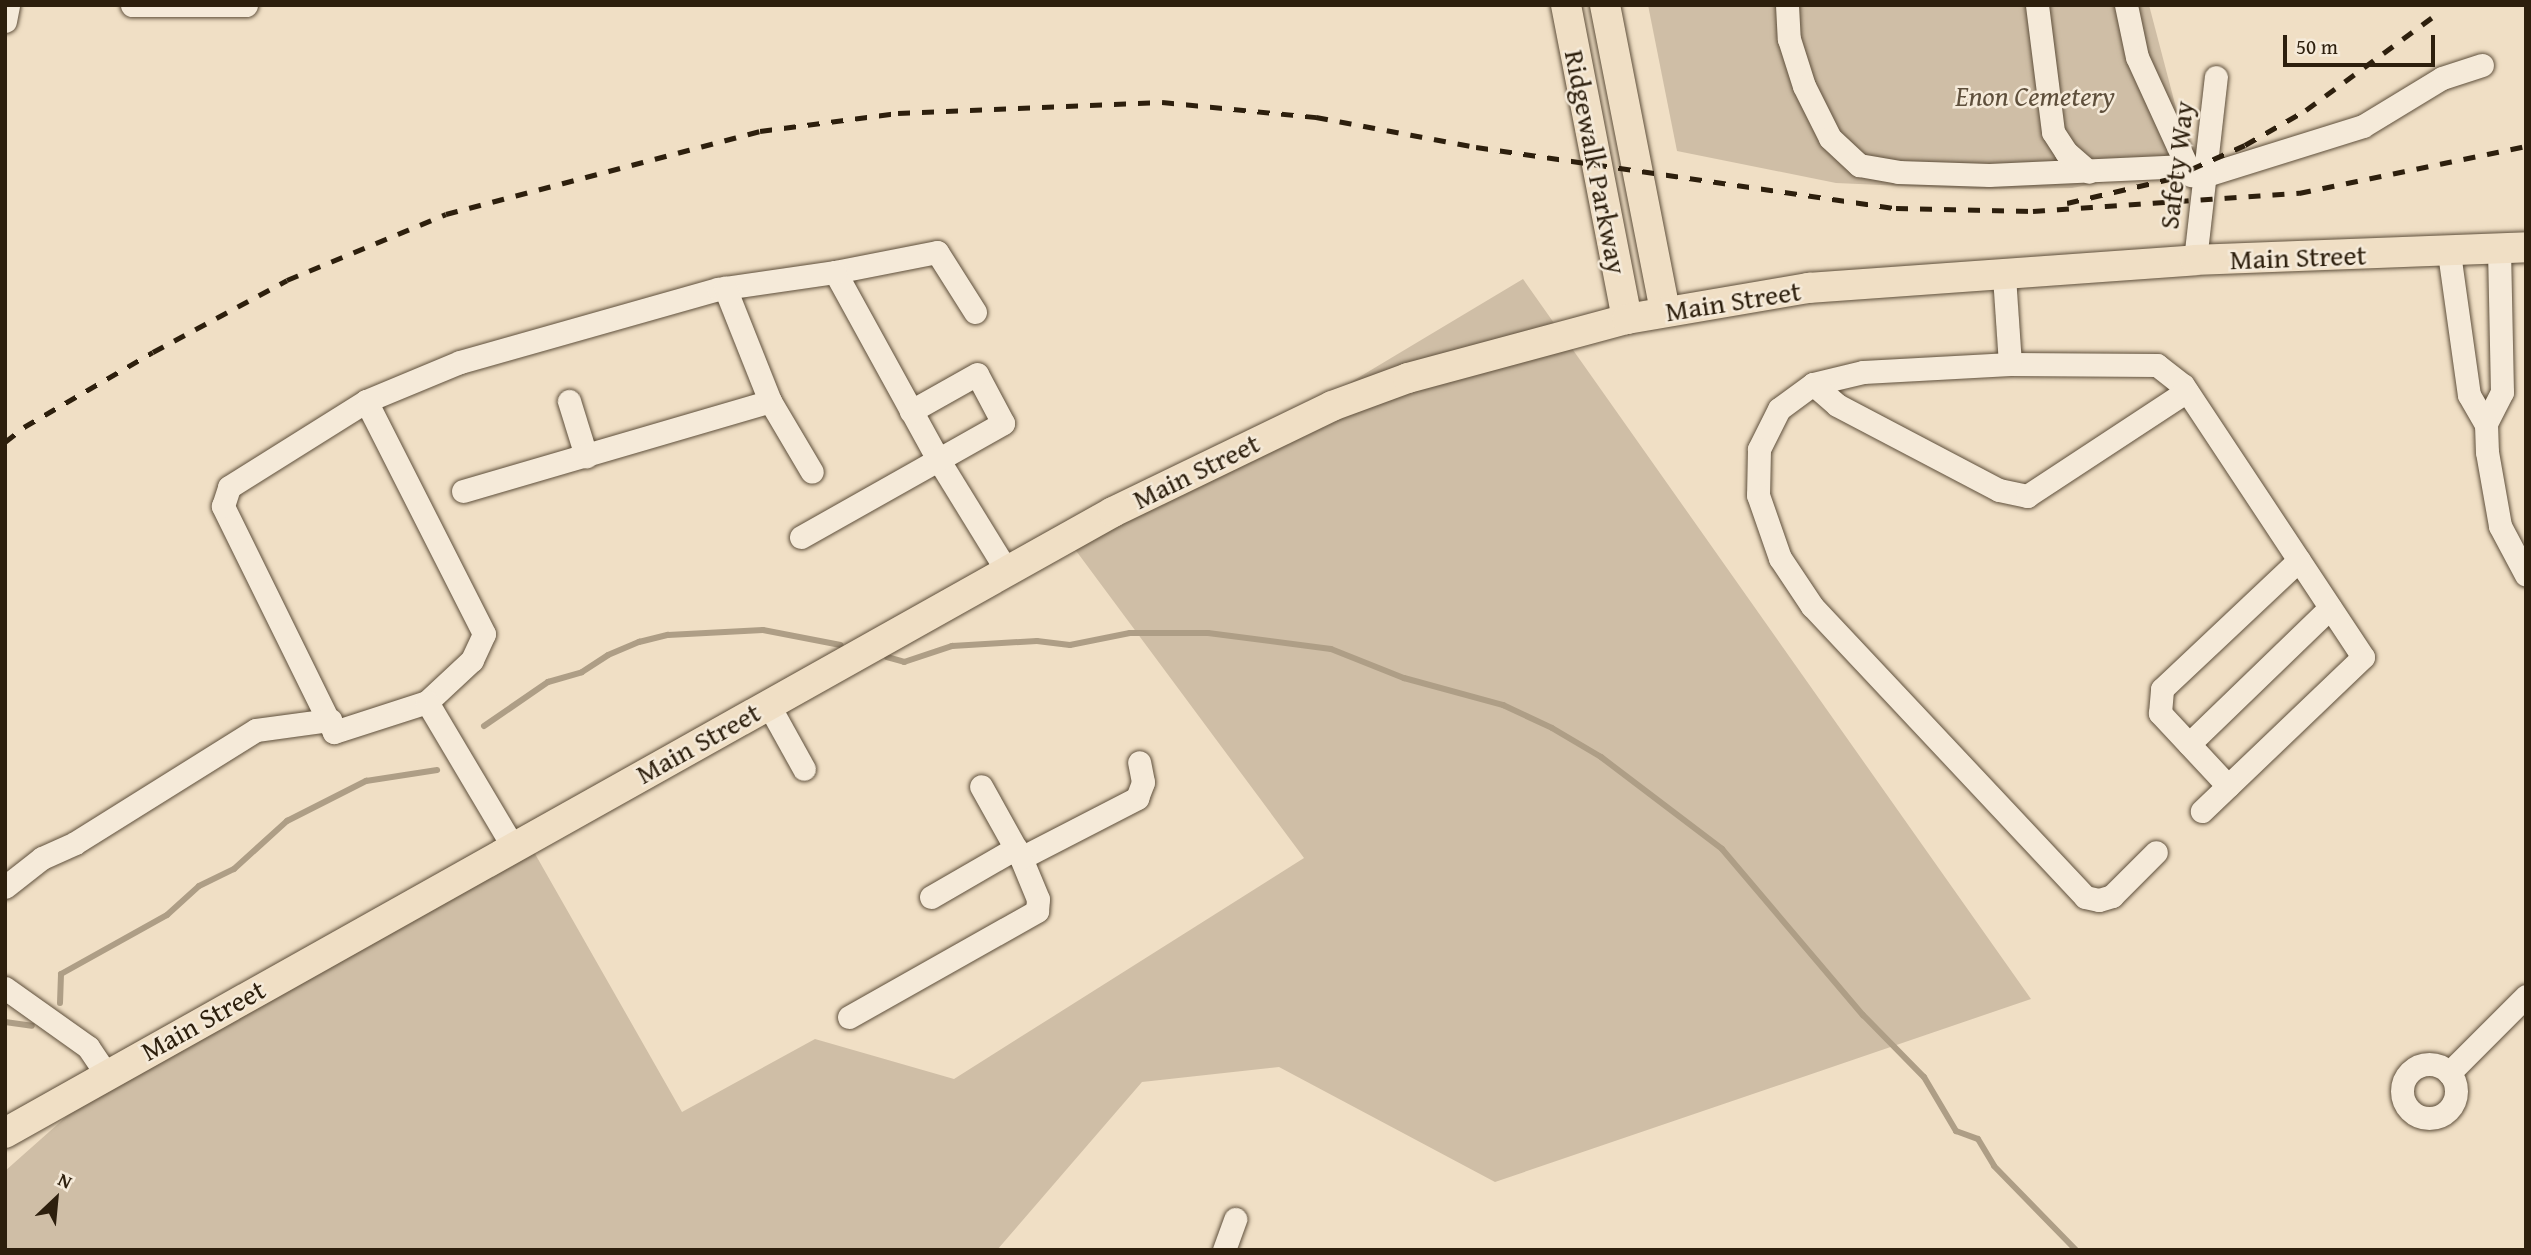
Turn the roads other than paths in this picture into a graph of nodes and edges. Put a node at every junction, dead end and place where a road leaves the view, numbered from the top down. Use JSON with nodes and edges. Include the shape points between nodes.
{"nodes":[{"id":1,"x":8,"y":5,"type":"edge"},
{"id":2,"x":132,"y":5,"type":"edge"},
{"id":3,"x":246,"y":5,"type":"edge"},
{"id":4,"x":1566,"y":5,"type":"edge"},
{"id":5,"x":1605,"y":5,"type":"edge"},
{"id":6,"x":1787,"y":5,"type":"edge"},
{"id":7,"x":2037,"y":5,"type":"edge"},
{"id":8,"x":2126,"y":5,"type":"edge"},
{"id":9,"x":5,"y":21,"type":"edge"},
{"id":10,"x":2482,"y":65,"type":"dead end"},
{"id":11,"x":2216,"y":77,"type":"dead end"},
{"id":12,"x":2089,"y":172,"type":"junction"},
{"id":13,"x":2199,"y":176,"type":"junction"},
{"id":14,"x":2512,"y":248,"type":"edge"},
{"id":15,"x":2449,"y":253,"type":"junction"},
{"id":16,"x":2196,"y":260,"type":"junction"},
{"id":17,"x":835,"y":272,"type":"junction"},
{"id":18,"x":2004,"y":276,"type":"junction"},
{"id":19,"x":725,"y":288,"type":"junction"},
{"id":20,"x":1665,"y":311,"type":"junction"},
{"id":21,"x":975,"y":312,"type":"dead end"},
{"id":22,"x":1627,"y":319,"type":"junction"},
{"id":23,"x":2010,"y":364,"type":"junction"},
{"id":24,"x":1813,"y":384,"type":"junction"},
{"id":25,"x":2187,"y":391,"type":"junction"},
{"id":26,"x":366,"y":401,"type":"junction"},
{"id":27,"x":569,"y":401,"type":"dead end"},
{"id":28,"x":769,"y":401,"type":"junction"},
{"id":29,"x":911,"y":411,"type":"junction"},
{"id":30,"x":2486,"y":424,"type":"junction"},
{"id":31,"x":586,"y":456,"type":"junction"},
{"id":32,"x":938,"y":459,"type":"junction"},
{"id":33,"x":812,"y":472,"type":"dead end"},
{"id":34,"x":463,"y":491,"type":"dead end"},
{"id":35,"x":802,"y":537,"type":"dead end"},
{"id":36,"x":2299,"y":560,"type":"junction"},
{"id":37,"x":1007,"y":571,"type":"junction"},
{"id":38,"x":2526,"y":575,"type":"edge"},
{"id":39,"x":2330,"y":608,"type":"junction"},
{"id":40,"x":427,"y":702,"type":"junction"},
{"id":41,"x":768,"y":704,"type":"junction"},
{"id":42,"x":330,"y":720,"type":"junction"},
{"id":43,"x":2189,"y":744,"type":"junction"},
{"id":44,"x":1139,"y":762,"type":"dead end"},
{"id":45,"x":804,"y":769,"type":"dead end"},
{"id":46,"x":981,"y":786,"type":"dead end"},
{"id":47,"x":2228,"y":786,"type":"junction"},
{"id":48,"x":2202,"y":811,"type":"dead end"},
{"id":49,"x":513,"y":847,"type":"junction"},
{"id":50,"x":2157,"y":852,"type":"dead end"},
{"id":51,"x":1018,"y":853,"type":"junction"},
{"id":52,"x":5,"y":887,"type":"edge"},
{"id":53,"x":931,"y":897,"type":"dead end"},
{"id":54,"x":5,"y":988,"type":"edge"},
{"id":55,"x":2526,"y":996,"type":"edge"},
{"id":56,"x":849,"y":1017,"type":"dead end"},
{"id":57,"x":2449,"y":1073,"type":"dead end"},
{"id":58,"x":106,"y":1074,"type":"junction"},
{"id":59,"x":5,"y":1133,"type":"edge"},
{"id":60,"x":1235,"y":1219,"type":"dead end"},
{"id":61,"x":1224,"y":1250,"type":"edge"}],
"edges":[{"from":1,"to":9,"type":"street"},
{"from":2,"to":3,"type":"street"},
{"from":4,"to":22,"type":"main road","name":"Ridgewalk Parkway"},
{"from":5,"to":20,"type":"main road","name":"Ridgewalk Parkway"},
{"from":6,"to":12,"type":"street","via":[[1789,39],[1804,86],[1830,138],[1859,165],[1933,173]]},
{"from":7,"to":12,"type":"street","via":[[2053,131],[2066,152]]},
{"from":8,"to":13,"type":"street","via":[[2137,57]]},
{"from":10,"to":13,"type":"street","via":[[2442,78],[2363,126]]},
{"from":11,"to":13,"type":"street","name":"Safety Way"},
{"from":12,"to":13,"type":"street"},
{"from":13,"to":16,"type":"street","name":"Safety Way"},
{"from":14,"to":15,"type":"main road","name":"Main Street"},
{"from":14,"to":30,"type":"street","via":[[2502,393]]},
{"from":15,"to":16,"type":"main road","name":"Main Street"},
{"from":15,"to":30,"type":"street","via":[[2469,395]]},
{"from":16,"to":18,"type":"main road","name":"Main Street"},
{"from":17,"to":19,"type":"street"},
{"from":17,"to":21,"type":"street","via":[[937,251]]},
{"from":17,"to":29,"type":"street"},
{"from":18,"to":20,"type":"main road","name":"Main Street","via":[[1809,288]]},
{"from":18,"to":23,"type":"street"},
{"from":19,"to":26,"type":"street","via":[[460,362]]},
{"from":19,"to":28,"type":"street"},
{"from":20,"to":22,"type":"main road","name":"Main Street"},
{"from":22,"to":37,"type":"main road","name":"Main Street","via":[[1457,364],[1332,406],[1113,512]]},
{"from":23,"to":24,"type":"street","via":[[1863,372]]},
{"from":23,"to":25,"type":"street","via":[[2157,365]]},
{"from":24,"to":25,"type":"street","via":[[1837,405],[1999,490],[2027,496]]},
{"from":24,"to":50,"type":"street","via":[[1779,410],[1759,450],[1758,495],[1780,558],[1812,606],[2085,897],[2099,900],[2112,896]]},
{"from":25,"to":36,"type":"street"},
{"from":26,"to":40,"type":"street","via":[[484,634],[472,660]]},
{"from":26,"to":42,"type":"street","via":[[229,487],[223,506]]},
{"from":27,"to":31,"type":"street"},
{"from":28,"to":31,"type":"street"},
{"from":28,"to":33,"type":"street"},
{"from":29,"to":32,"type":"street"},
{"from":29,"to":32,"type":"street","via":[[977,374],[1003,423]]},
{"from":30,"to":38,"type":"street","via":[[2494,504],[2509,548]]},
{"from":31,"to":34,"type":"street"},
{"from":32,"to":35,"type":"street"},
{"from":32,"to":37,"type":"street"},
{"from":36,"to":39,"type":"street"},
{"from":36,"to":43,"type":"street","via":[[2162,689],[2160,713]]},
{"from":37,"to":41,"type":"main road","name":"Main Street"},
{"from":39,"to":43,"type":"street"},
{"from":39,"to":47,"type":"street","via":[[2363,657]]},
{"from":40,"to":42,"type":"street","via":[[334,732]]},
{"from":40,"to":49,"type":"street"},
{"from":41,"to":45,"type":"street"},
{"from":41,"to":49,"type":"main road","name":"Main Street"},
{"from":42,"to":52,"type":"street","via":[[256,730],[86,836],[42,858]]},
{"from":43,"to":47,"type":"street"},
{"from":44,"to":51,"type":"street","via":[[1143,782],[1137,798]]},
{"from":46,"to":51,"type":"street"},
{"from":47,"to":48,"type":"street"},
{"from":49,"to":58,"type":"main road","name":"Main Street"},
{"from":51,"to":53,"type":"street"},
{"from":51,"to":56,"type":"street","via":[[1038,899],[1037,911]]},
{"from":54,"to":58,"type":"street","via":[[88,1047]]},
{"from":55,"to":57,"type":"street"},
{"from":58,"to":59,"type":"main road","name":"Main Street"},
{"from":60,"to":61,"type":"street"}]}
